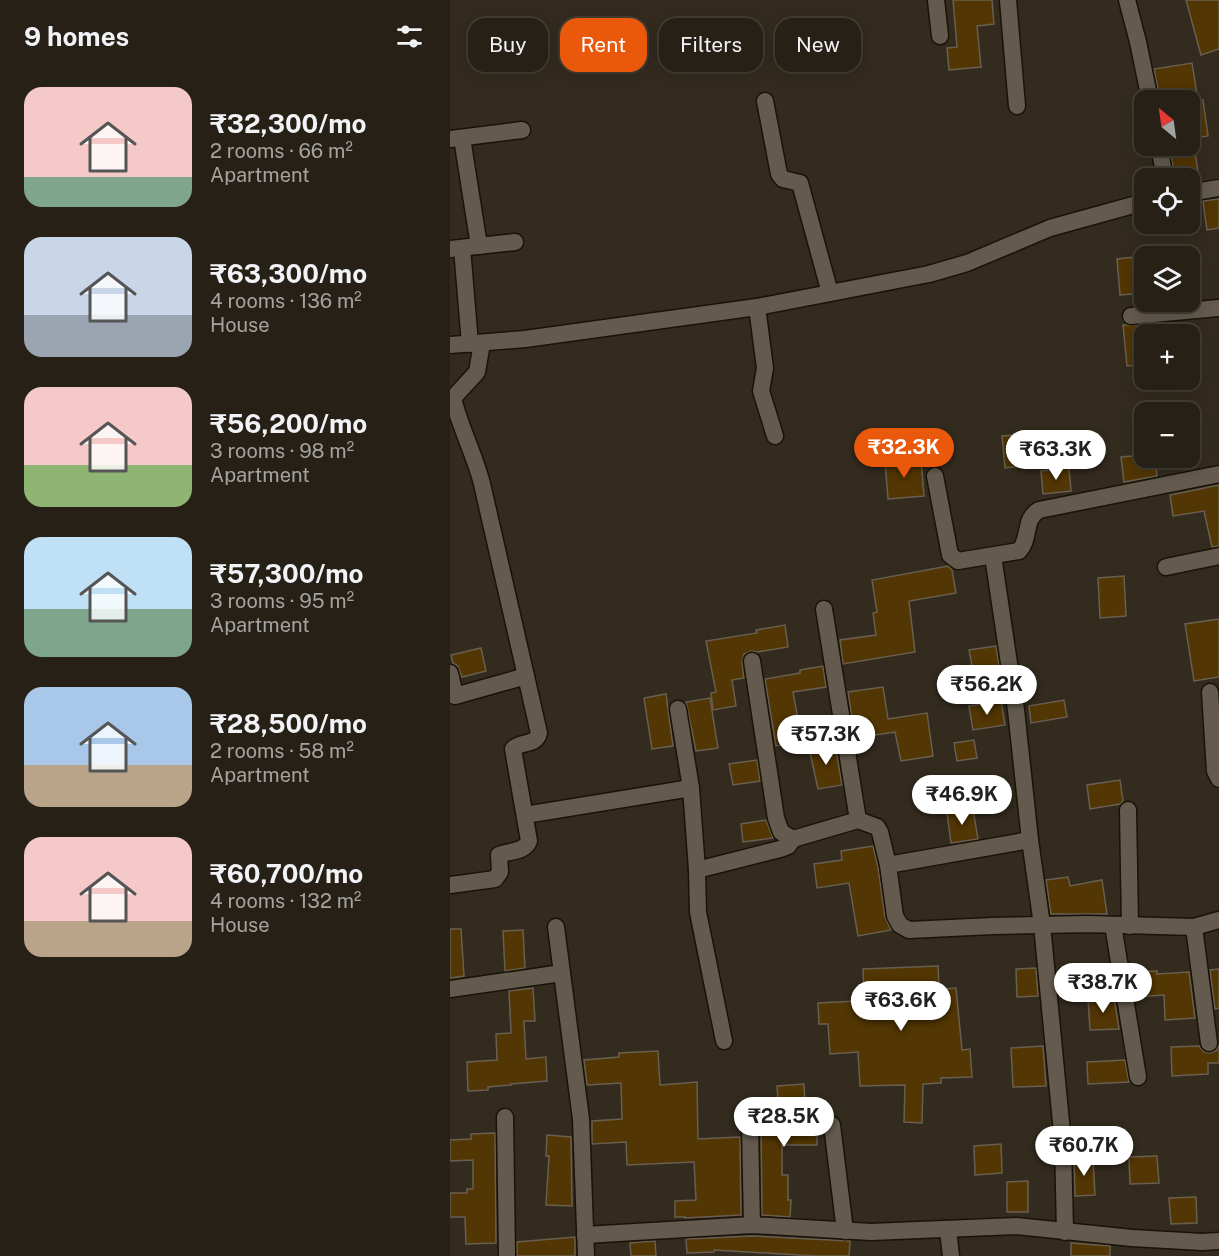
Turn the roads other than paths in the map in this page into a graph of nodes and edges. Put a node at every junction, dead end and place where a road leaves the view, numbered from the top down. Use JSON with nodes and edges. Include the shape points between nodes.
{"nodes":[{"id":1,"x":936,"y":0,"type":"edge"},
{"id":2,"x":1008,"y":0,"type":"edge"},
{"id":3,"x":1127,"y":0,"type":"edge"},
{"id":4,"x":940,"y":36,"type":"dead end"},
{"id":5,"x":1148,"y":90,"type":"edge"},
{"id":6,"x":765,"y":101,"type":"dead end"},
{"id":7,"x":1017,"y":106,"type":"dead end"},
{"id":8,"x":522,"y":130,"type":"dead end"},
{"id":9,"x":456,"y":138,"type":"edge"},
{"id":10,"x":1219,"y":188,"type":"edge"},
{"id":11,"x":1200,"y":191,"type":"edge"},
{"id":12,"x":1134,"y":205,"type":"edge"},
{"id":13,"x":515,"y":242,"type":"dead end"},
{"id":14,"x":479,"y":246,"type":"junction"},
{"id":15,"x":456,"y":248,"type":"edge"},
{"id":16,"x":830,"y":293,"type":"junction"},
{"id":17,"x":757,"y":307,"type":"junction"},
{"id":18,"x":1219,"y":308,"type":"edge"},
{"id":19,"x":1131,"y":315,"type":"dead end"},
{"id":20,"x":476,"y":344,"type":"junction"},
{"id":21,"x":450,"y":345,"type":"edge"},
{"id":22,"x":454,"y":422,"type":"edge"},
{"id":23,"x":775,"y":436,"type":"dead end"},
{"id":24,"x":1219,"y":474,"type":"edge"},
{"id":25,"x":935,"y":476,"type":"dead end"},
{"id":26,"x":993,"y":556,"type":"junction"},
{"id":27,"x":1219,"y":556,"type":"edge"},
{"id":28,"x":1166,"y":567,"type":"dead end"},
{"id":29,"x":824,"y":609,"type":"dead end"},
{"id":30,"x":752,"y":661,"type":"dead end"},
{"id":31,"x":450,"y":673,"type":"edge"},
{"id":32,"x":526,"y":676,"type":"junction"},
{"id":33,"x":1210,"y":692,"type":"dead end"},
{"id":34,"x":678,"y":709,"type":"dead end"},
{"id":35,"x":1219,"y":779,"type":"edge"},
{"id":36,"x":691,"y":788,"type":"junction"},
{"id":37,"x":1128,"y":810,"type":"dead end"},
{"id":38,"x":525,"y":815,"type":"junction"},
{"id":39,"x":858,"y":820,"type":"junction"},
{"id":40,"x":793,"y":839,"type":"junction"},
{"id":41,"x":1030,"y":840,"type":"junction"},
{"id":42,"x":888,"y":865,"type":"junction"},
{"id":43,"x":697,"y":870,"type":"junction"},
{"id":44,"x":450,"y":885,"type":"edge"},
{"id":45,"x":1219,"y":920,"type":"edge"},
{"id":46,"x":1042,"y":925,"type":"junction"},
{"id":47,"x":1113,"y":925,"type":"junction"},
{"id":48,"x":1130,"y":926,"type":"junction"},
{"id":49,"x":556,"y":927,"type":"dead end"},
{"id":50,"x":1194,"y":927,"type":"junction"},
{"id":51,"x":562,"y":973,"type":"junction"},
{"id":52,"x":450,"y":989,"type":"edge"},
{"id":53,"x":724,"y":1041,"type":"dead end"},
{"id":54,"x":1209,"y":1043,"type":"dead end"},
{"id":55,"x":1138,"y":1077,"type":"dead end"},
{"id":56,"x":505,"y":1117,"type":"dead end"},
{"id":57,"x":831,"y":1125,"type":"dead end"},
{"id":58,"x":750,"y":1126,"type":"dead end"},
{"id":59,"x":752,"y":1225,"type":"junction"},
{"id":60,"x":948,"y":1230,"type":"junction"},
{"id":61,"x":845,"y":1231,"type":"junction"},
{"id":62,"x":1065,"y":1232,"type":"junction"},
{"id":63,"x":585,"y":1235,"type":"junction"},
{"id":64,"x":1215,"y":1247,"type":"edge"},
{"id":65,"x":507,"y":1256,"type":"edge"},
{"id":66,"x":586,"y":1256,"type":"edge"},
{"id":67,"x":951,"y":1256,"type":"edge"}],
"edges":[{"from":1,"to":4,"type":"street"},
{"from":2,"to":7,"type":"street"},
{"from":3,"to":5,"type":"street"},
{"from":6,"to":16,"type":"street","via":[[779,174],[797,181],[802,188]]},
{"from":8,"to":9,"type":"street"},
{"from":9,"to":14,"type":"street"},
{"from":10,"to":11,"type":"street"},
{"from":12,"to":16,"type":"street","via":[[1050,228],[945,270]]},
{"from":13,"to":14,"type":"street"},
{"from":14,"to":15,"type":"street"},
{"from":15,"to":20,"type":"street"},
{"from":16,"to":17,"type":"street"},
{"from":17,"to":20,"type":"street"},
{"from":17,"to":23,"type":"street","via":[[765,364],[761,391]]},
{"from":18,"to":19,"type":"street"},
{"from":20,"to":21,"type":"street"},
{"from":20,"to":22,"type":"street","via":[[477,372],[453,398]]},
{"from":22,"to":32,"type":"street","via":[[478,467]]},
{"from":24,"to":26,"type":"street","via":[[1039,510],[1029,519],[1023,546],[1012,553]]},
{"from":25,"to":26,"type":"street","via":[[950,555],[958,561]]},
{"from":26,"to":41,"type":"street"},
{"from":27,"to":28,"type":"street"},
{"from":29,"to":39,"type":"street"},
{"from":30,"to":40,"type":"street","via":[[778,825],[781,832]]},
{"from":31,"to":32,"type":"street","via":[[455,696]]},
{"from":32,"to":38,"type":"street","via":[[539,733],[534,741],[513,749]]},
{"from":33,"to":35,"type":"street","via":[[1215,771]]},
{"from":34,"to":36,"type":"street"},
{"from":36,"to":38,"type":"street"},
{"from":36,"to":43,"type":"street"},
{"from":37,"to":48,"type":"street"},
{"from":38,"to":44,"type":"street","via":[[528,845],[499,855],[500,872],[495,879]]},
{"from":39,"to":40,"type":"street"},
{"from":39,"to":42,"type":"street","via":[[877,827]]},
{"from":40,"to":43,"type":"street","via":[[780,849]]},
{"from":41,"to":42,"type":"street"},
{"from":41,"to":46,"type":"street"},
{"from":42,"to":46,"type":"street","via":[[895,916],[909,930]]},
{"from":43,"to":53,"type":"street","via":[[698,912]]},
{"from":45,"to":50,"type":"street"},
{"from":46,"to":47,"type":"street"},
{"from":46,"to":62,"type":"street","via":[[1064,1143]]},
{"from":47,"to":48,"type":"street"},
{"from":47,"to":55,"type":"street"},
{"from":48,"to":50,"type":"street"},
{"from":49,"to":51,"type":"street"},
{"from":50,"to":54,"type":"street"},
{"from":51,"to":52,"type":"street"},
{"from":51,"to":63,"type":"street","via":[[581,1119]]},
{"from":56,"to":65,"type":"street"},
{"from":57,"to":61,"type":"street"},
{"from":58,"to":59,"type":"street"},
{"from":59,"to":61,"type":"street"},
{"from":59,"to":63,"type":"street"},
{"from":60,"to":61,"type":"street"},
{"from":60,"to":62,"type":"street","via":[[1016,1226]]},
{"from":60,"to":67,"type":"street"},
{"from":62,"to":64,"type":"street"},
{"from":63,"to":66,"type":"street"}]}
